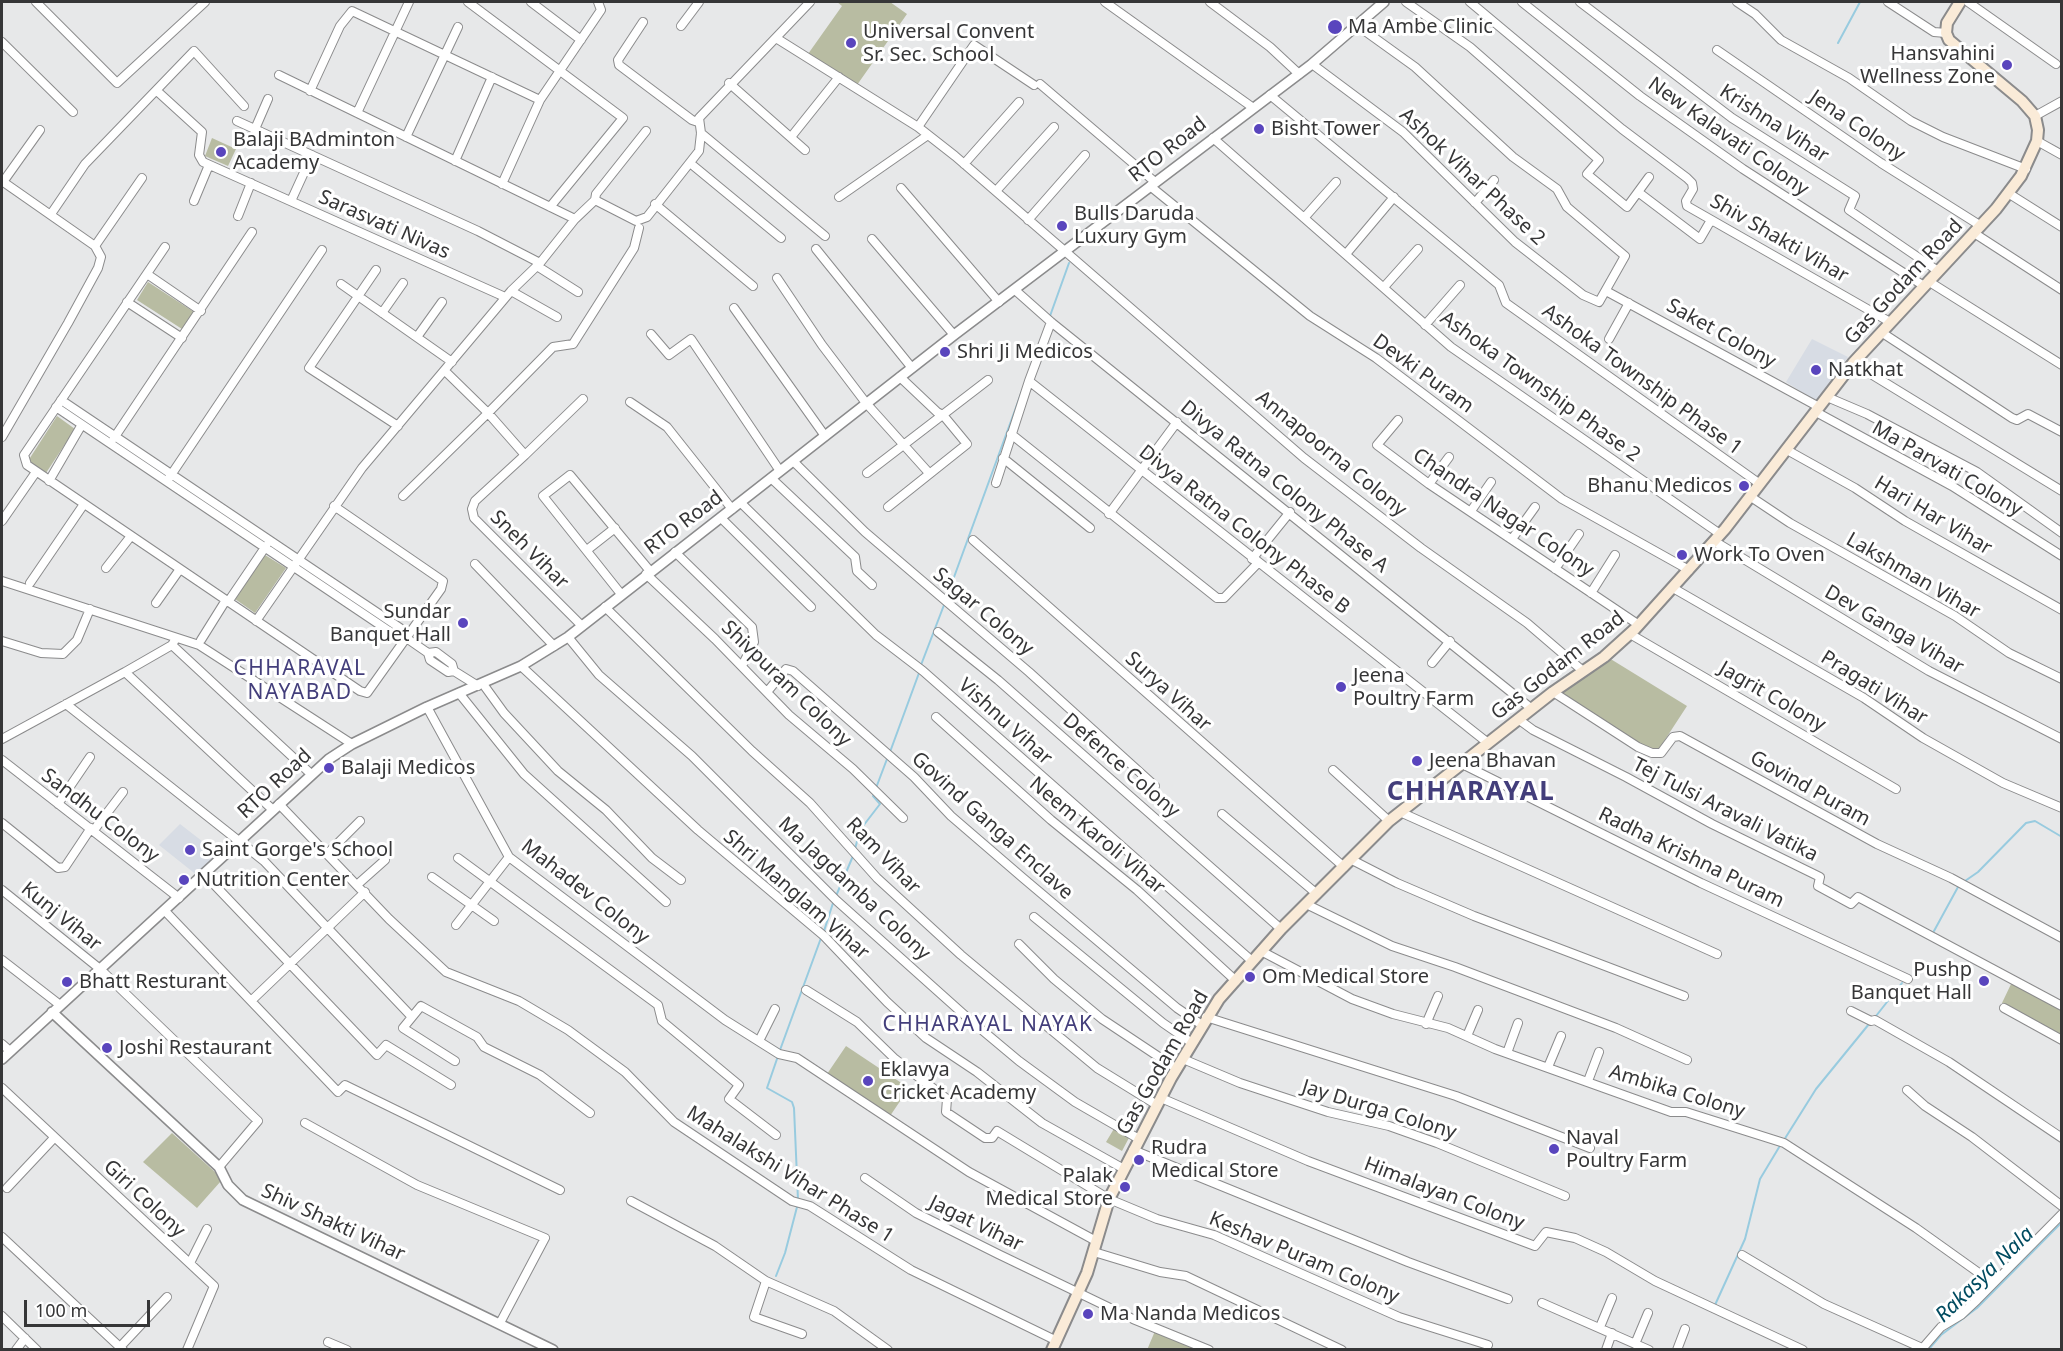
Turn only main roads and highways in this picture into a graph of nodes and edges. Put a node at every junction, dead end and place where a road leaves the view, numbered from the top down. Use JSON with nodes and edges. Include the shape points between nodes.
{"nodes":[{"id":1,"x":1960,"y":2,"type":"edge"},
{"id":2,"x":1055,"y":1345,"type":"edge"}],
"edges":[{"from":1,"to":2,"type":"main road","name":"Gas Godam Road","via":[[1947,23],[1949,40],[2035,116],[2037,141],[2026,169],[1977,229],[1853,363],[1751,497],[1639,625],[1389,821],[1252,961],[1204,1021],[1124,1168],[1109,1198],[1095,1246]]}]}
